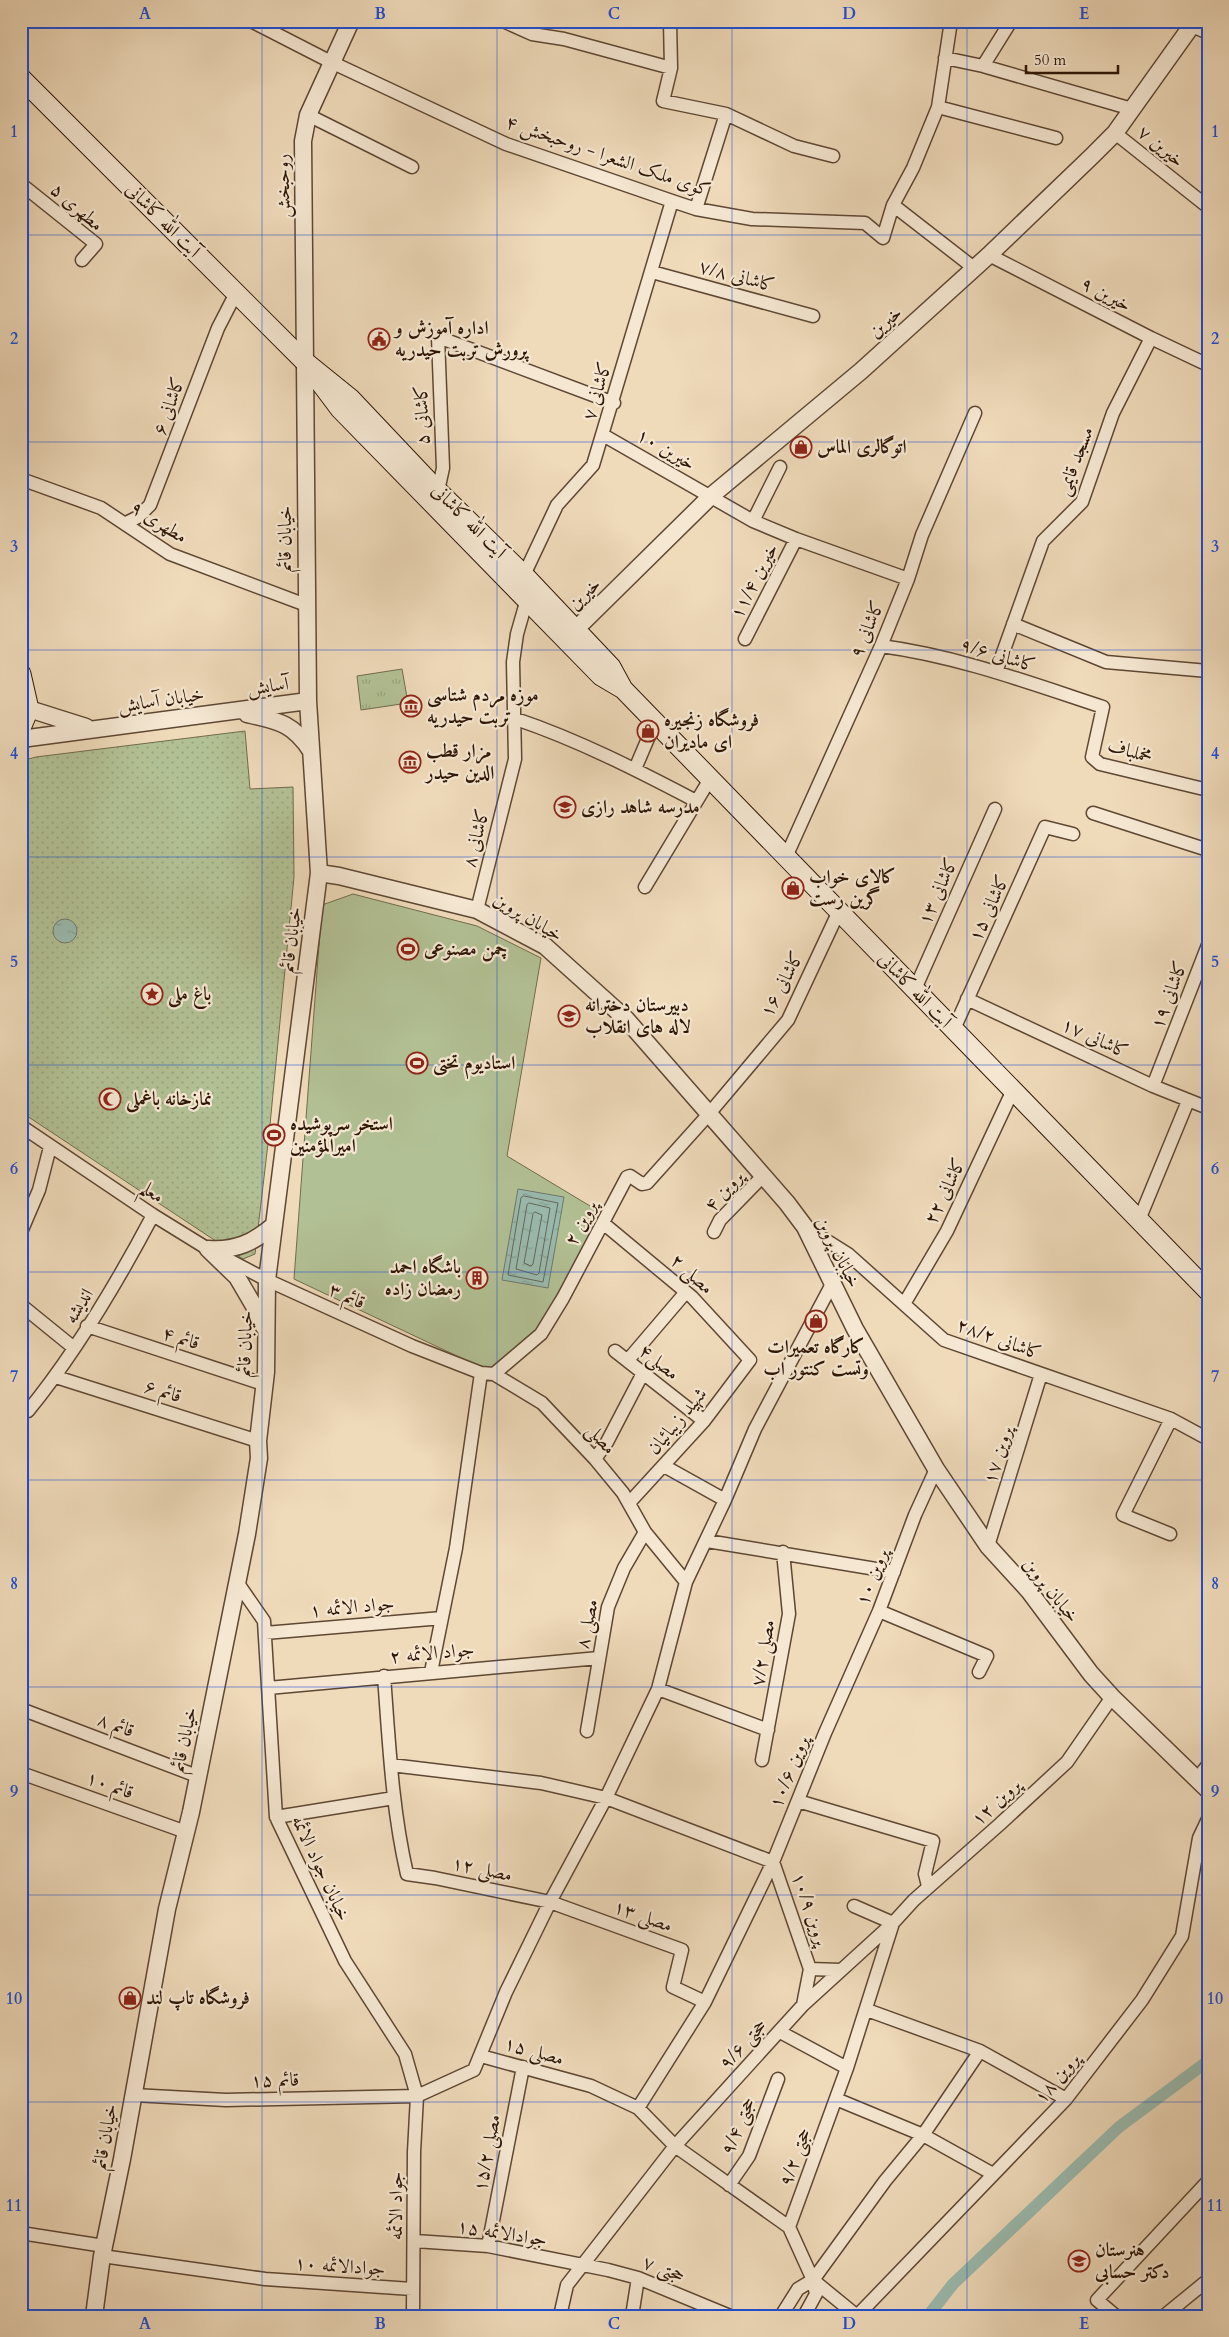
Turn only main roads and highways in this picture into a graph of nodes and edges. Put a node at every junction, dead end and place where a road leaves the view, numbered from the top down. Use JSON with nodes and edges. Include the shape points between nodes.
{"nodes":[{"id":1,"x":21,"y":78,"type":"edge"},
{"id":2,"x":304,"y":361,"type":"junction"},
{"id":3,"x":21,"y":674,"type":"edge"},
{"id":4,"x":623,"y":689,"type":"junction"},
{"id":5,"x":23,"y":737,"type":"edge"},
{"id":6,"x":1208,"y":1290,"type":"edge"}],
"edges":[{"from":1,"to":2,"type":"main road","name":"آیت الله کاشانی"},
{"from":2,"to":4,"type":"main road","name":"آیت الله کاشانی","via":[[340,409],[601,676]]},
{"from":2,"to":4,"type":"main road","name":"آیت الله کاشانی","via":[[351,399],[524,575],[611,667]]},
{"from":3,"to":5,"type":"main road","via":[[29,709]]},
{"from":4,"to":6,"type":"main road","name":"آیت الله کاشانی"}]}
